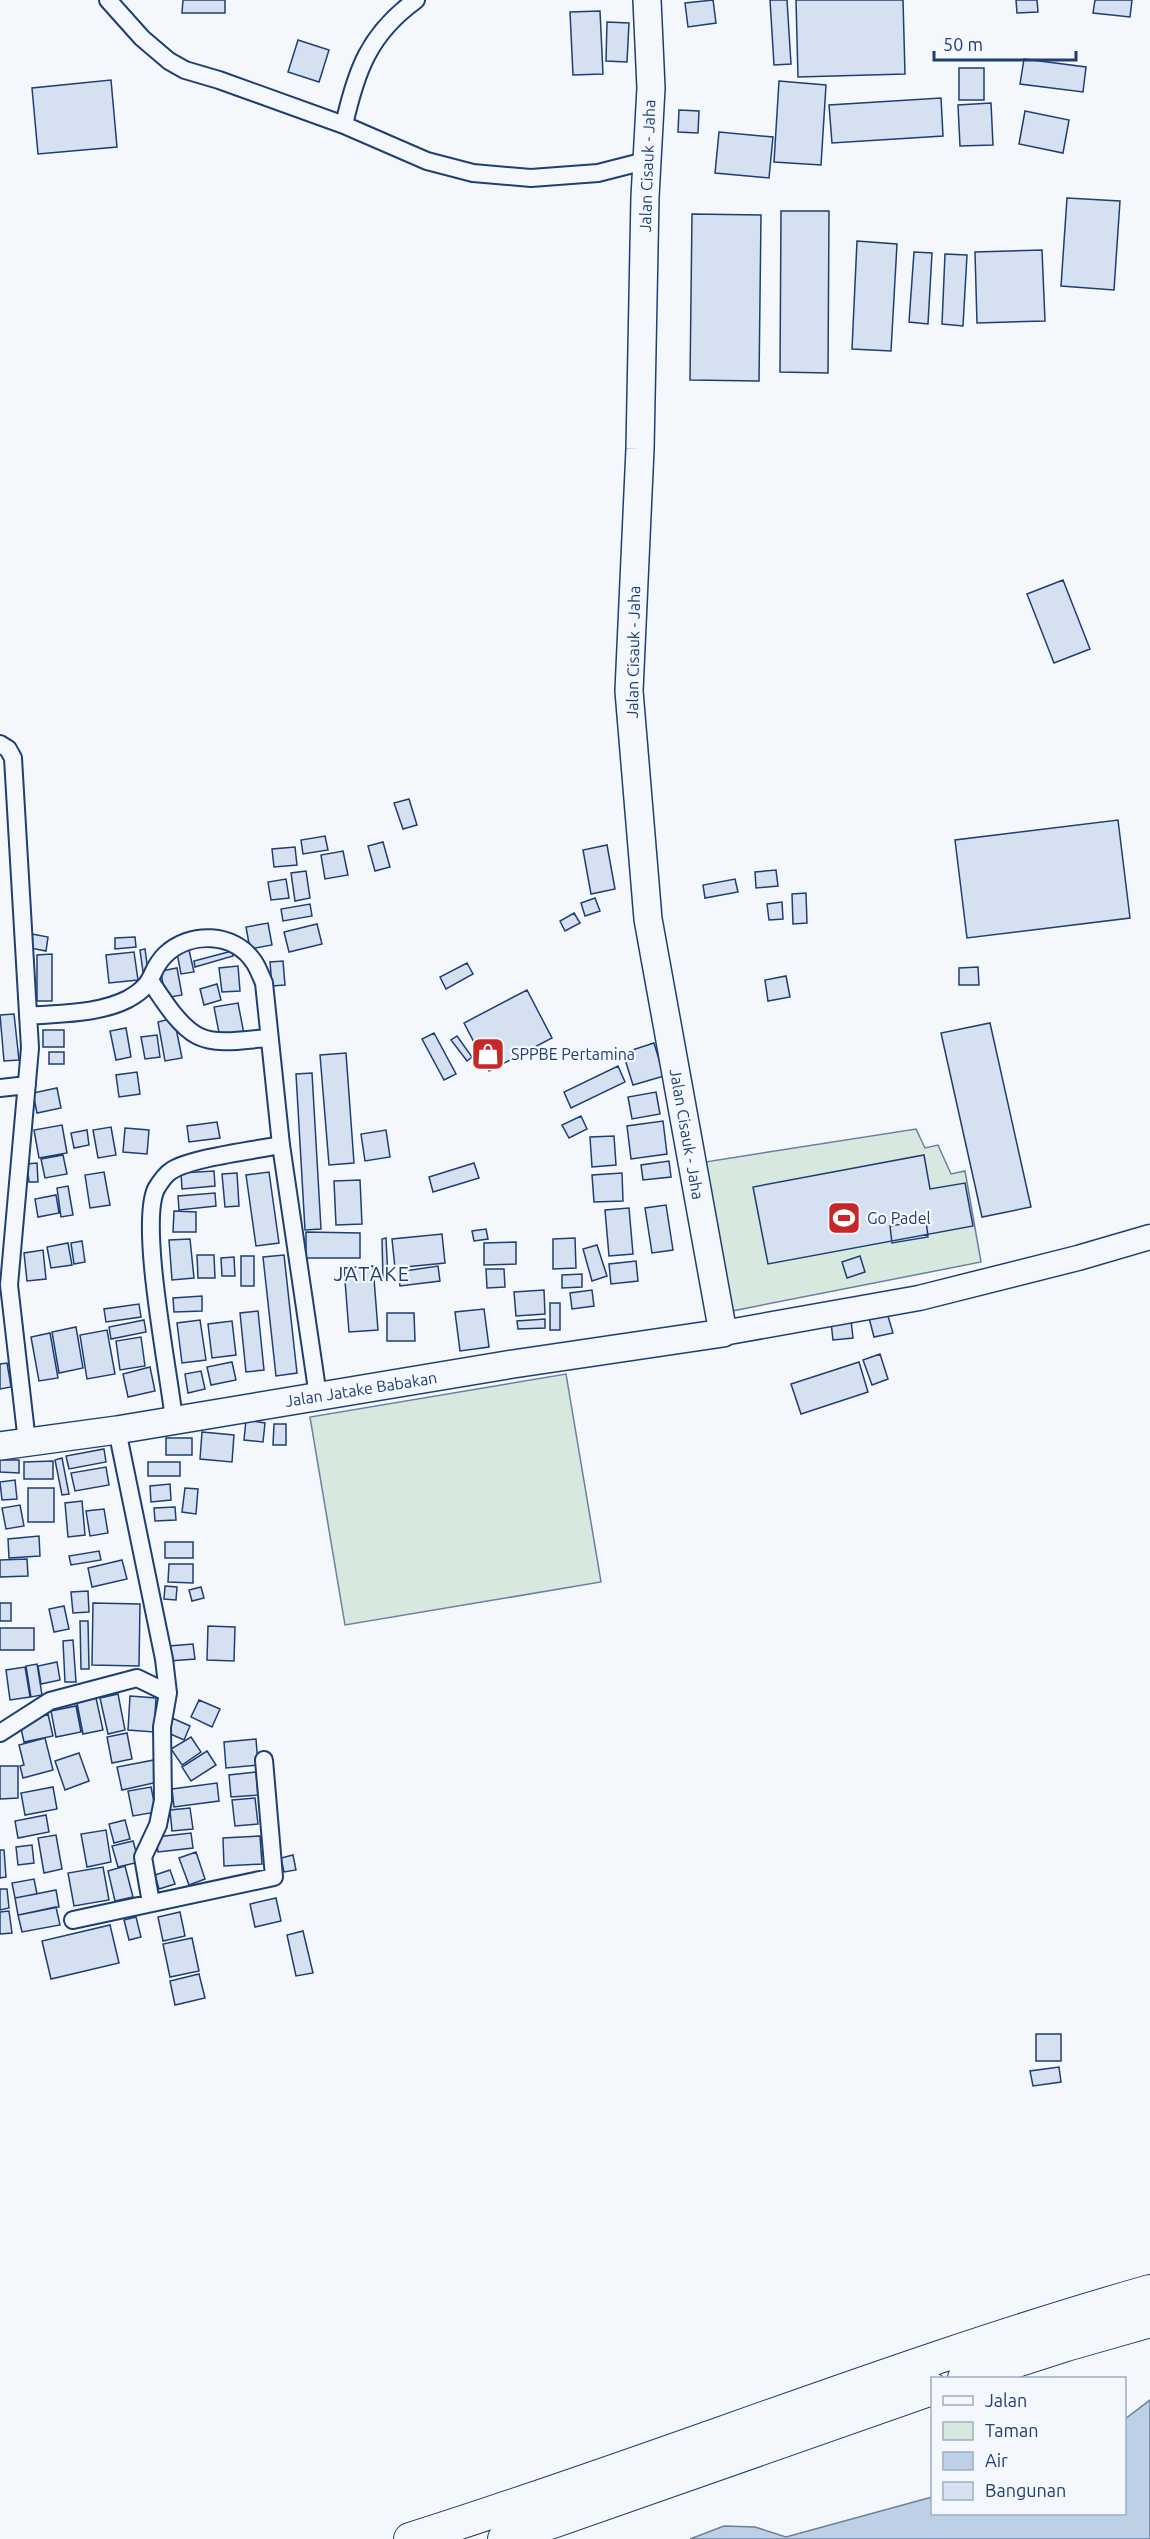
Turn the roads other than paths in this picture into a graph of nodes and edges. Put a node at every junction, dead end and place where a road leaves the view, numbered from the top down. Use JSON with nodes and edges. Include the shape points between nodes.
{"nodes":[{"id":1,"x":108,"y":0,"type":"edge"},
{"id":2,"x":416,"y":0,"type":"edge"},
{"id":3,"x":647,"y":0,"type":"edge"},
{"id":4,"x":344,"y":125,"type":"junction"},
{"id":5,"x":648,"y":160,"type":"junction"},
{"id":6,"x":0,"y":744,"type":"edge"},
{"id":7,"x":151,"y":982,"type":"junction"},
{"id":8,"x":28,"y":1016,"type":"junction"},
{"id":9,"x":269,"y":1038,"type":"junction"},
{"id":10,"x":27,"y":1085,"type":"junction"},
{"id":11,"x":0,"y":1088,"type":"edge"},
{"id":12,"x":281,"y":1145,"type":"junction"},
{"id":13,"x":1150,"y":1237,"type":"edge"},
{"id":14,"x":723,"y":1333,"type":"junction"},
{"id":15,"x":318,"y":1396,"type":"junction"},
{"id":16,"x":174,"y":1419,"type":"junction"},
{"id":17,"x":117,"y":1430,"type":"junction"},
{"id":18,"x":27,"y":1442,"type":"junction"},
{"id":19,"x":0,"y":1446,"type":"edge"},
{"id":20,"x":168,"y":1693,"type":"junction"},
{"id":21,"x":0,"y":1732,"type":"edge"},
{"id":22,"x":264,"y":1760,"type":"dead end"},
{"id":23,"x":151,"y":1903,"type":"junction"},
{"id":24,"x":73,"y":1920,"type":"dead end"},
{"id":25,"x":1150,"y":2291,"type":"edge"},
{"id":26,"x":1150,"y":2321,"type":"edge"},
{"id":27,"x":970,"y":2377,"type":"edge"},
{"id":28,"x":931,"y":2390,"type":"edge"},
{"id":29,"x":410,"y":2539,"type":"edge"},
{"id":30,"x":504,"y":2539,"type":"edge"}],
"edges":[{"from":1,"to":4,"type":"street","via":[[142,38],[184,70]]},
{"from":2,"to":4,"type":"street","via":[[396,15],[372,46],[355,79]]},
{"from":3,"to":5,"type":"main road","name":"Jalan Cisauk - Jaha","via":[[651,88]]},
{"from":4,"to":5,"type":"street","via":[[427,161],[473,173],[531,178],[598,173]]},
{"from":5,"to":14,"type":"main road","name":"Jalan Cisauk - Jaha","via":[[629,691],[648,919]]},
{"from":6,"to":8,"type":"street","via":[[13,758]]},
{"from":7,"to":8,"type":"street","via":[[112,1007]]},
{"from":7,"to":9,"type":"street","via":[[166,1004],[198,1036],[223,1041]]},
{"from":7,"to":9,"type":"street","via":[[164,956],[185,941],[216,937],[243,949],[255,962],[264,983]]},
{"from":8,"to":10,"type":"street"},
{"from":9,"to":12,"type":"street"},
{"from":10,"to":11,"type":"street"},
{"from":10,"to":18,"type":"street","via":[[9,1285]]},
{"from":12,"to":15,"type":"street"},
{"from":12,"to":16,"type":"street","via":[[190,1163],[171,1171],[156,1189],[152,1251]]},
{"from":13,"to":14,"type":"main road","via":[[919,1298]]},
{"from":14,"to":15,"type":"main road","name":"Jalan Jatake Babakan"},
{"from":15,"to":16,"type":"main road","name":"Jalan Jatake Babakan"},
{"from":16,"to":17,"type":"main road","name":"Jalan Jatake Babakan"},
{"from":17,"to":18,"type":"main road","name":"Jalan Jatake Babakan"},
{"from":17,"to":20,"type":"street"},
{"from":18,"to":19,"type":"main road","name":"Jalan Jatake Babakan"},
{"from":20,"to":21,"type":"street","via":[[137,1678],[50,1701]]},
{"from":20,"to":23,"type":"street","via":[[162,1727],[163,1800],[158,1825],[143,1857]]},
{"from":22,"to":23,"type":"street","via":[[274,1877]]},
{"from":23,"to":24,"type":"street"},
{"from":25,"to":29,"type":"highway","via":[[928,2361]]},
{"from":26,"to":27,"type":"highway"},
{"from":28,"to":30,"type":"highway"}]}
